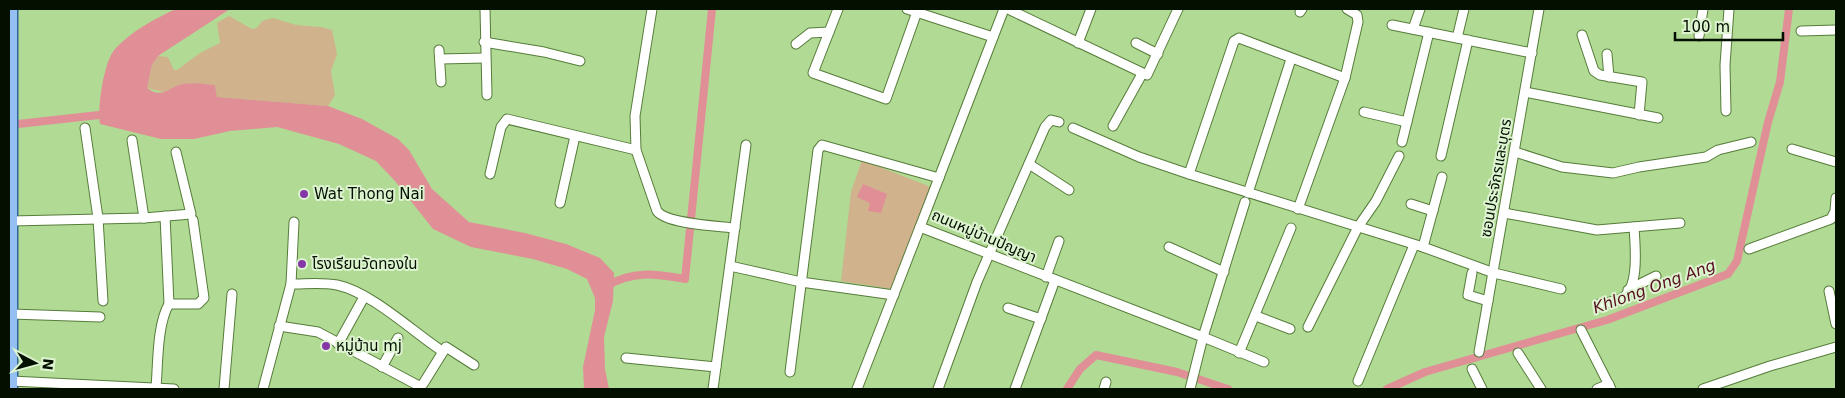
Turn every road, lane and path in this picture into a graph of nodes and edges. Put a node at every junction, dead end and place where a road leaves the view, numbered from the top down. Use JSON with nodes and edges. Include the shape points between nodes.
{"nodes":[{"id":1,"x":11,"y":9,"type":"edge"},
{"id":2,"x":486,"y":9,"type":"edge"},
{"id":3,"x":652,"y":9,"type":"edge"},
{"id":4,"x":838,"y":9,"type":"edge"},
{"id":5,"x":907,"y":9,"type":"edge"},
{"id":6,"x":1004,"y":9,"type":"edge"},
{"id":7,"x":1008,"y":9,"type":"edge"},
{"id":8,"x":1091,"y":9,"type":"edge"},
{"id":9,"x":1178,"y":9,"type":"edge"},
{"id":10,"x":1347,"y":9,"type":"edge"},
{"id":11,"x":1420,"y":9,"type":"edge"},
{"id":12,"x":1464,"y":9,"type":"edge"},
{"id":13,"x":1539,"y":9,"type":"edge"},
{"id":14,"x":1703,"y":9,"type":"edge"},
{"id":15,"x":1729,"y":9,"type":"edge"},
{"id":16,"x":917,"y":10,"type":"edge"},
{"id":17,"x":1392,"y":25,"type":"dead end"},
{"id":18,"x":1413,"y":29,"type":"junction"},
{"id":19,"x":1836,"y":30,"type":"edge"},
{"id":20,"x":1801,"y":31,"type":"dead end"},
{"id":21,"x":829,"y":32,"type":"junction"},
{"id":22,"x":1429,"y":32,"type":"junction"},
{"id":23,"x":1582,"y":35,"type":"dead end"},
{"id":24,"x":1698,"y":36,"type":"dead end"},
{"id":25,"x":993,"y":37,"type":"junction"},
{"id":26,"x":1458,"y":38,"type":"junction"},
{"id":27,"x":1468,"y":40,"type":"junction"},
{"id":28,"x":484,"y":42,"type":"junction"},
{"id":29,"x":1078,"y":43,"type":"junction"},
{"id":30,"x":1136,"y":43,"type":"dead end"},
{"id":31,"x":796,"y":44,"type":"dead end"},
{"id":32,"x":1532,"y":53,"type":"junction"},
{"id":33,"x":1158,"y":54,"type":"junction"},
{"id":34,"x":1607,"y":54,"type":"dead end"},
{"id":35,"x":485,"y":58,"type":"junction"},
{"id":36,"x":1291,"y":59,"type":"junction"},
{"id":37,"x":580,"y":61,"type":"dead end"},
{"id":38,"x":1142,"y":74,"type":"junction"},
{"id":39,"x":1609,"y":77,"type":"junction"},
{"id":40,"x":1345,"y":78,"type":"junction"},
{"id":41,"x":441,"y":82,"type":"dead end"},
{"id":42,"x":1525,"y":92,"type":"junction"},
{"id":43,"x":487,"y":95,"type":"dead end"},
{"id":44,"x":1726,"y":110,"type":"dead end"},
{"id":45,"x":1364,"y":112,"type":"dead end"},
{"id":46,"x":1639,"y":115,"type":"junction"},
{"id":47,"x":1658,"y":118,"type":"dead end"},
{"id":48,"x":1059,"y":122,"type":"dead end"},
{"id":49,"x":1407,"y":122,"type":"junction"},
{"id":50,"x":1113,"y":126,"type":"dead end"},
{"id":51,"x":85,"y":128,"type":"dead end"},
{"id":52,"x":1073,"y":128,"type":"dead end"},
{"id":53,"x":575,"y":136,"type":"junction"},
{"id":54,"x":132,"y":140,"type":"dead end"},
{"id":55,"x":1402,"y":142,"type":"dead end"},
{"id":56,"x":1751,"y":142,"type":"dead end"},
{"id":57,"x":746,"y":145,"type":"dead end"},
{"id":58,"x":1792,"y":149,"type":"dead end"},
{"id":59,"x":636,"y":150,"type":"junction"},
{"id":60,"x":176,"y":152,"type":"dead end"},
{"id":61,"x":1515,"y":152,"type":"junction"},
{"id":62,"x":1399,"y":156,"type":"dead end"},
{"id":63,"x":1441,"y":156,"type":"dead end"},
{"id":64,"x":1836,"y":162,"type":"edge"},
{"id":65,"x":1029,"y":164,"type":"junction"},
{"id":66,"x":490,"y":174,"type":"dead end"},
{"id":67,"x":1189,"y":174,"type":"junction"},
{"id":68,"x":1442,"y":177,"type":"dead end"},
{"id":69,"x":939,"y":178,"type":"junction"},
{"id":70,"x":1069,"y":190,"type":"dead end"},
{"id":71,"x":1248,"y":193,"type":"junction"},
{"id":72,"x":1836,"y":198,"type":"edge"},
{"id":73,"x":1245,"y":202,"type":"dead end"},
{"id":74,"x":560,"y":204,"type":"dead end"},
{"id":75,"x":1411,"y":204,"type":"dead end"},
{"id":76,"x":1298,"y":209,"type":"junction"},
{"id":77,"x":1433,"y":210,"type":"junction"},
{"id":78,"x":1504,"y":213,"type":"junction"},
{"id":79,"x":165,"y":216,"type":"junction"},
{"id":80,"x":98,"y":218,"type":"junction"},
{"id":81,"x":144,"y":218,"type":"junction"},
{"id":82,"x":10,"y":220,"type":"junction"},
{"id":83,"x":193,"y":220,"type":"dead end"},
{"id":84,"x":294,"y":222,"type":"dead end"},
{"id":85,"x":1680,"y":223,"type":"dead end"},
{"id":86,"x":920,"y":227,"type":"junction"},
{"id":87,"x":1358,"y":227,"type":"junction"},
{"id":88,"x":1634,"y":227,"type":"junction"},
{"id":89,"x":735,"y":228,"type":"junction"},
{"id":90,"x":1290,"y":228,"type":"dead end"},
{"id":91,"x":1059,"y":241,"type":"dead end"},
{"id":92,"x":1418,"y":246,"type":"junction"},
{"id":93,"x":1169,"y":247,"type":"dead end"},
{"id":94,"x":1749,"y":249,"type":"dead end"},
{"id":95,"x":990,"y":255,"type":"junction"},
{"id":96,"x":730,"y":266,"type":"junction"},
{"id":97,"x":1224,"y":272,"type":"junction"},
{"id":98,"x":1494,"y":272,"type":"junction"},
{"id":99,"x":1472,"y":273,"type":"dead end"},
{"id":100,"x":1656,"y":276,"type":"dead end"},
{"id":101,"x":1046,"y":277,"type":"junction"},
{"id":102,"x":1055,"y":280,"type":"junction"},
{"id":103,"x":801,"y":282,"type":"junction"},
{"id":104,"x":291,"y":284,"type":"junction"},
{"id":105,"x":1561,"y":289,"type":"dead end"},
{"id":106,"x":1628,"y":290,"type":"junction"},
{"id":107,"x":1829,"y":291,"type":"dead end"},
{"id":108,"x":232,"y":294,"type":"dead end"},
{"id":109,"x":894,"y":295,"type":"junction"},
{"id":110,"x":364,"y":297,"type":"junction"},
{"id":111,"x":103,"y":301,"type":"dead end"},
{"id":112,"x":1488,"y":301,"type":"junction"},
{"id":113,"x":169,"y":304,"type":"junction"},
{"id":114,"x":1599,"y":304,"type":"dead end"},
{"id":115,"x":1008,"y":308,"type":"dead end"},
{"id":116,"x":10,"y":314,"type":"junction"},
{"id":117,"x":1256,"y":316,"type":"junction"},
{"id":118,"x":100,"y":317,"type":"dead end"},
{"id":119,"x":1041,"y":319,"type":"junction"},
{"id":120,"x":1836,"y":324,"type":"edge"},
{"id":121,"x":280,"y":326,"type":"junction"},
{"id":122,"x":1308,"y":327,"type":"dead end"},
{"id":123,"x":1290,"y":329,"type":"dead end"},
{"id":124,"x":1581,"y":330,"type":"dead end"},
{"id":125,"x":1203,"y":337,"type":"junction"},
{"id":126,"x":398,"y":338,"type":"dead end"},
{"id":127,"x":338,"y":344,"type":"junction"},
{"id":128,"x":1836,"y":347,"type":"edge"},
{"id":129,"x":442,"y":351,"type":"junction"},
{"id":130,"x":1478,"y":352,"type":"dead end"},
{"id":131,"x":1239,"y":353,"type":"junction"},
{"id":132,"x":1518,"y":353,"type":"dead end"},
{"id":133,"x":626,"y":358,"type":"dead end"},
{"id":134,"x":1264,"y":362,"type":"dead end"},
{"id":135,"x":474,"y":365,"type":"dead end"},
{"id":136,"x":382,"y":367,"type":"junction"},
{"id":137,"x":716,"y":367,"type":"junction"},
{"id":138,"x":1472,"y":369,"type":"dead end"},
{"id":139,"x":790,"y":372,"type":"dead end"},
{"id":140,"x":1358,"y":381,"type":"dead end"},
{"id":141,"x":11,"y":385,"type":"edge"},
{"id":142,"x":1191,"y":385,"type":"edge"},
{"id":143,"x":97,"y":387,"type":"edge"},
{"id":144,"x":1610,"y":387,"type":"edge"},
{"id":145,"x":156,"y":388,"type":"edge"},
{"id":146,"x":174,"y":389,"type":"edge"},
{"id":147,"x":224,"y":389,"type":"edge"},
{"id":148,"x":263,"y":389,"type":"edge"},
{"id":149,"x":713,"y":389,"type":"edge"},
{"id":150,"x":857,"y":389,"type":"edge"},
{"id":151,"x":938,"y":389,"type":"edge"},
{"id":152,"x":1016,"y":389,"type":"edge"},
{"id":153,"x":1482,"y":389,"type":"edge"},
{"id":154,"x":1541,"y":389,"type":"edge"},
{"id":155,"x":1598,"y":389,"type":"edge"},
{"id":156,"x":1703,"y":389,"type":"edge"}],
"edges":[{"from":1,"to":82,"type":"main road"},
{"from":2,"to":28,"type":"street"},
{"from":3,"to":59,"type":"street","via":[[636,99]]},
{"from":4,"to":21,"type":"street"},
{"from":5,"to":16,"type":"street"},
{"from":6,"to":25,"type":"street","name":"ถนนหมู่บ้านปัญญา"},
{"from":7,"to":29,"type":"street"},
{"from":8,"to":29,"type":"street"},
{"from":9,"to":33,"type":"street"},
{"from":10,"to":40,"type":"street","via":[[1357,15],[1358,22]]},
{"from":11,"to":18,"type":"street"},
{"from":12,"to":26,"type":"street"},
{"from":13,"to":32,"type":"street","name":"ซอนประจักรและบุตร"},
{"from":14,"to":24,"type":"street"},
{"from":15,"to":44,"type":"street"},
{"from":16,"to":21,"type":"street","via":[[886,100],[813,73]]},
{"from":16,"to":25,"type":"street"},
{"from":17,"to":18,"type":"street"},
{"from":18,"to":22,"type":"street"},
{"from":19,"to":20,"type":"street"},
{"from":21,"to":31,"type":"street","via":[[810,33]]},
{"from":22,"to":26,"type":"street"},
{"from":22,"to":49,"type":"street"},
{"from":23,"to":39,"type":"street","via":[[1594,71]]},
{"from":25,"to":69,"type":"street","name":"ถนนหมู่บ้านปัญญา"},
{"from":26,"to":27,"type":"street"},
{"from":27,"to":32,"type":"street"},
{"from":27,"to":63,"type":"street"},
{"from":28,"to":35,"type":"street"},
{"from":28,"to":37,"type":"street"},
{"from":29,"to":38,"type":"street"},
{"from":30,"to":33,"type":"street"},
{"from":32,"to":42,"type":"street","name":"ซอนประจักรและบุตร"},
{"from":33,"to":38,"type":"street","via":[[1150,72]]},
{"from":34,"to":39,"type":"street"},
{"from":35,"to":41,"type":"street","via":[[439,55]]},
{"from":35,"to":43,"type":"street"},
{"from":36,"to":40,"type":"street"},
{"from":36,"to":67,"type":"street","via":[[1245,39],[1234,41]]},
{"from":36,"to":71,"type":"street"},
{"from":38,"to":50,"type":"street"},
{"from":39,"to":46,"type":"street","via":[[1642,82]]},
{"from":40,"to":76,"type":"street"},
{"from":42,"to":46,"type":"street"},
{"from":42,"to":61,"type":"street","name":"ซอนประจักรและบุตร"},
{"from":45,"to":49,"type":"street"},
{"from":46,"to":47,"type":"street"},
{"from":48,"to":65,"type":"street","via":[[1051,120],[1045,127]]},
{"from":49,"to":55,"type":"street"},
{"from":51,"to":80,"type":"street"},
{"from":52,"to":67,"type":"street","via":[[1139,157]]},
{"from":53,"to":59,"type":"street"},
{"from":53,"to":66,"type":"street","via":[[505,120]]},
{"from":53,"to":74,"type":"street"},
{"from":54,"to":81,"type":"street"},
{"from":56,"to":61,"type":"street","via":[[1718,150],[1706,158],[1613,173],[1562,166]]},
{"from":57,"to":89,"type":"street"},
{"from":58,"to":64,"type":"street"},
{"from":59,"to":89,"type":"street","via":[[657,211],[663,216]]},
{"from":60,"to":79,"type":"street","via":[[191,214]]},
{"from":61,"to":78,"type":"street","name":"ซอนประจักรและบุตร"},
{"from":62,"to":87,"type":"street","via":[[1376,201]]},
{"from":65,"to":70,"type":"street"},
{"from":65,"to":95,"type":"street"},
{"from":67,"to":71,"type":"street"},
{"from":68,"to":77,"type":"street"},
{"from":69,"to":86,"type":"street","name":"ถนนหมู่บ้านปัญญา"},
{"from":69,"to":103,"type":"street","via":[[822,145],[818,150]]},
{"from":71,"to":76,"type":"street"},
{"from":72,"to":94,"type":"street","via":[[1831,219]]},
{"from":73,"to":97,"type":"street"},
{"from":75,"to":77,"type":"street"},
{"from":76,"to":87,"type":"street"},
{"from":77,"to":92,"type":"street"},
{"from":78,"to":88,"type":"street","via":[[1598,230]]},
{"from":78,"to":98,"type":"street","name":"ซอนประจักรและบุตร"},
{"from":79,"to":81,"type":"street"},
{"from":79,"to":113,"type":"street"},
{"from":80,"to":81,"type":"street"},
{"from":80,"to":82,"type":"street"},
{"from":80,"to":111,"type":"street"},
{"from":82,"to":116,"type":"main road"},
{"from":83,"to":113,"type":"street","via":[[204,298],[198,304]]},
{"from":84,"to":104,"type":"street"},
{"from":85,"to":88,"type":"street"},
{"from":86,"to":95,"type":"street","name":"ถนนหมู่บ้านปัญญา"},
{"from":86,"to":109,"type":"street"},
{"from":87,"to":92,"type":"street"},
{"from":87,"to":122,"type":"street"},
{"from":88,"to":106,"type":"street","via":[[1636,263]]},
{"from":89,"to":96,"type":"street"},
{"from":90,"to":117,"type":"street"},
{"from":91,"to":101,"type":"street"},
{"from":92,"to":98,"type":"street"},
{"from":92,"to":140,"type":"street"},
{"from":93,"to":97,"type":"street"},
{"from":95,"to":101,"type":"street","name":"ถนนหมู่บ้านปัญญา"},
{"from":95,"to":151,"type":"street"},
{"from":96,"to":103,"type":"street"},
{"from":96,"to":137,"type":"street"},
{"from":97,"to":125,"type":"street"},
{"from":98,"to":105,"type":"street"},
{"from":98,"to":112,"type":"street","name":"ซอนประจักรและบุตร"},
{"from":99,"to":112,"type":"street","via":[[1468,295]]},
{"from":100,"to":106,"type":"street"},
{"from":101,"to":102,"type":"street","name":"ถนนหมู่บ้านปัญญา"},
{"from":102,"to":119,"type":"street"},
{"from":102,"to":125,"type":"street","name":"ถนนหมู่บ้านปัญญา"},
{"from":103,"to":109,"type":"street"},
{"from":103,"to":139,"type":"street"},
{"from":104,"to":110,"type":"street","via":[[340,285]]},
{"from":104,"to":121,"type":"street"},
{"from":106,"to":114,"type":"street","via":[[1622,298]]},
{"from":107,"to":120,"type":"street"},
{"from":108,"to":147,"type":"street"},
{"from":109,"to":150,"type":"street"},
{"from":110,"to":127,"type":"street"},
{"from":110,"to":129,"type":"street"},
{"from":112,"to":130,"type":"street","name":"ซอนประจักรและบุตร"},
{"from":113,"to":145,"type":"street","via":[[160,338]]},
{"from":115,"to":119,"type":"street"},
{"from":116,"to":118,"type":"street"},
{"from":116,"to":141,"type":"main road"},
{"from":117,"to":123,"type":"street"},
{"from":117,"to":131,"type":"street"},
{"from":119,"to":152,"type":"street"},
{"from":121,"to":127,"type":"street","via":[[311,330]]},
{"from":121,"to":148,"type":"street"},
{"from":124,"to":144,"type":"street"},
{"from":125,"to":131,"type":"street","name":"ถนนหมู่บ้านปัญญา"},
{"from":125,"to":142,"type":"street"},
{"from":126,"to":136,"type":"street"},
{"from":127,"to":136,"type":"street"},
{"from":128,"to":156,"type":"street"},
{"from":129,"to":135,"type":"street","via":[[449,347]]},
{"from":129,"to":136,"type":"street","via":[[421,386]]},
{"from":131,"to":134,"type":"street","name":"ถนนหมู่บ้านปัญญา"},
{"from":132,"to":154,"type":"street"},
{"from":133,"to":137,"type":"street"},
{"from":137,"to":149,"type":"street"},
{"from":138,"to":153,"type":"street"},
{"from":141,"to":143,"type":"street"},
{"from":143,"to":145,"type":"street"},
{"from":144,"to":155,"type":"street"},
{"from":145,"to":146,"type":"street"}]}
